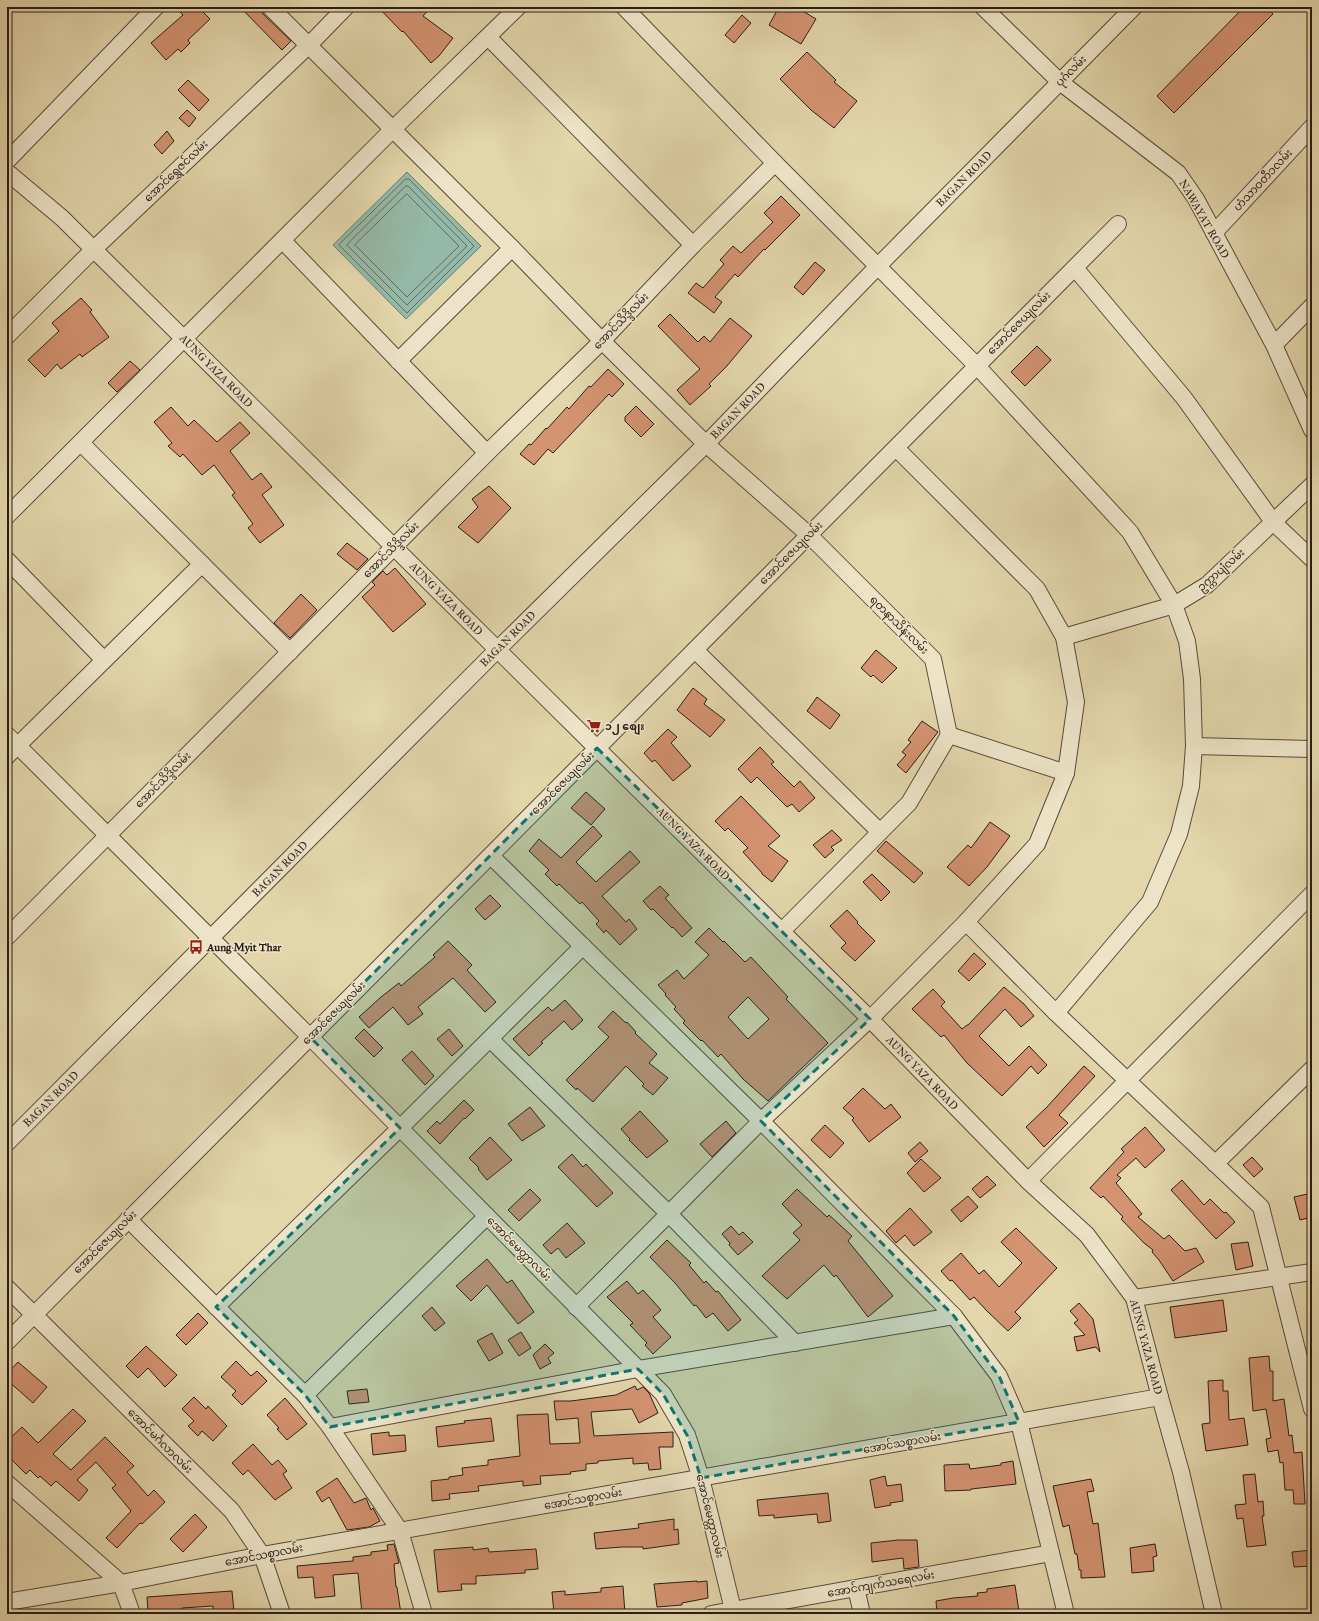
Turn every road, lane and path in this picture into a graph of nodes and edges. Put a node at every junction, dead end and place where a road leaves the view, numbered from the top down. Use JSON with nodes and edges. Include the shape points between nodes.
{"nodes":[{"id":1,"x":156,"y":7,"type":"edge"},
{"id":2,"x":270,"y":7,"type":"edge"},
{"id":3,"x":346,"y":7,"type":"edge"},
{"id":4,"x":518,"y":7,"type":"edge"},
{"id":5,"x":624,"y":7,"type":"edge"},
{"id":6,"x":982,"y":7,"type":"edge"},
{"id":7,"x":1134,"y":7,"type":"edge"},
{"id":8,"x":488,"y":37,"type":"junction"},
{"id":9,"x":308,"y":46,"type":"junction"},
{"id":10,"x":1060,"y":82,"type":"junction"},
{"id":11,"x":1312,"y":127,"type":"edge"},
{"id":12,"x":393,"y":129,"type":"junction"},
{"id":13,"x":1008,"y":135,"type":"joint"},
{"id":14,"x":7,"y":161,"type":"edge"},
{"id":15,"x":775,"y":163,"type":"junction"},
{"id":16,"x":7,"y":172,"type":"edge"},
{"id":17,"x":1118,"y":224,"type":"dead end"},
{"id":18,"x":1214,"y":233,"type":"junction"},
{"id":19,"x":283,"y":241,"type":"junction"},
{"id":20,"x":693,"y":245,"type":"junction"},
{"id":21,"x":512,"y":248,"type":"junction"},
{"id":22,"x":94,"y":250,"type":"junction"},
{"id":23,"x":879,"y":265,"type":"junction"},
{"id":24,"x":1075,"y":268,"type":"junction"},
{"id":25,"x":1312,"y":306,"type":"edge"},
{"id":26,"x":7,"y":336,"type":"edge"},
{"id":27,"x":184,"y":339,"type":"junction"},
{"id":28,"x":602,"y":341,"type":"junction"},
{"id":29,"x":1274,"y":345,"type":"junction"},
{"id":30,"x":398,"y":361,"type":"junction"},
{"id":31,"x":977,"y":366,"type":"junction"},
{"id":32,"x":1312,"y":430,"type":"edge"},
{"id":33,"x":81,"y":443,"type":"junction"},
{"id":34,"x":706,"y":444,"type":"junction"},
{"id":35,"x":896,"y":448,"type":"junction"},
{"id":36,"x":487,"y":453,"type":"junction"},
{"id":37,"x":1312,"y":485,"type":"edge"},
{"id":38,"x":7,"y":516,"type":"edge"},
{"id":39,"x":1274,"y":523,"type":"junction"},
{"id":40,"x":809,"y":535,"type":"junction"},
{"id":41,"x":394,"y":547,"type":"junction"},
{"id":42,"x":1312,"y":559,"type":"edge"},
{"id":43,"x":7,"y":560,"type":"edge"},
{"id":44,"x":202,"y":564,"type":"junction"},
{"id":45,"x":1174,"y":605,"type":"junction"},
{"id":46,"x":1064,"y":637,"type":"junction"},
{"id":47,"x":497,"y":650,"type":"junction"},
{"id":48,"x":695,"y":650,"type":"junction"},
{"id":49,"x":290,"y":652,"type":"junction"},
{"id":50,"x":104,"y":660,"type":"junction"},
{"id":51,"x":950,"y":735,"type":"junction"},
{"id":52,"x":11,"y":745,"type":"edge"},
{"id":53,"x":1194,"y":746,"type":"junction"},
{"id":54,"x":597,"y":748,"type":"junction"},
{"id":55,"x":1312,"y":749,"type":"edge"},
{"id":56,"x":1066,"y":773,"type":"junction"},
{"id":57,"x":880,"y":832,"type":"junction"},
{"id":58,"x":108,"y":835,"type":"junction"},
{"id":59,"x":491,"y":856,"type":"junction"},
{"id":60,"x":1312,"y":884,"type":"edge"},
{"id":61,"x":1312,"y":894,"type":"edge"},
{"id":62,"x":966,"y":922,"type":"junction"},
{"id":63,"x":782,"y":931,"type":"junction"},
{"id":64,"x":7,"y":937,"type":"edge"},
{"id":65,"x":211,"y":938,"type":"junction"},
{"id":66,"x":583,"y":946,"type":"junction"},
{"id":67,"x":1056,"y":1013,"type":"junction"},
{"id":68,"x":870,"y":1019,"type":"junction"},
{"id":69,"x":310,"y":1037,"type":"junction"},
{"id":70,"x":490,"y":1039,"type":"junction"},
{"id":71,"x":1312,"y":1069,"type":"edge"},
{"id":72,"x":1128,"y":1080,"type":"junction"},
{"id":73,"x":761,"y":1121,"type":"junction"},
{"id":74,"x":400,"y":1128,"type":"junction"},
{"id":75,"x":7,"y":1143,"type":"edge"},
{"id":76,"x":1215,"y":1164,"type":"junction"},
{"id":77,"x":1028,"y":1181,"type":"junction"},
{"id":78,"x":668,"y":1213,"type":"junction"},
{"id":79,"x":487,"y":1216,"type":"junction"},
{"id":80,"x":128,"y":1219,"type":"junction"},
{"id":81,"x":1312,"y":1272,"type":"edge"},
{"id":82,"x":1278,"y":1277,"type":"junction"},
{"id":83,"x":7,"y":1288,"type":"edge"},
{"id":84,"x":1134,"y":1298,"type":"junction"},
{"id":85,"x":576,"y":1307,"type":"junction"},
{"id":86,"x":216,"y":1308,"type":"junction"},
{"id":87,"x":33,"y":1315,"type":"junction"},
{"id":88,"x":954,"y":1316,"type":"junction"},
{"id":89,"x":7,"y":1342,"type":"edge"},
{"id":90,"x":795,"y":1343,"type":"junction"},
{"id":91,"x":638,"y":1369,"type":"junction"},
{"id":92,"x":305,"y":1395,"type":"junction"},
{"id":93,"x":1160,"y":1397,"type":"junction"},
{"id":94,"x":1311,"y":1400,"type":"edge"},
{"id":95,"x":1019,"y":1422,"type":"junction"},
{"id":96,"x":330,"y":1427,"type":"junction"},
{"id":97,"x":701,"y":1478,"type":"junction"},
{"id":98,"x":7,"y":1483,"type":"edge"},
{"id":99,"x":400,"y":1531,"type":"junction"},
{"id":100,"x":1051,"y":1553,"type":"junction"},
{"id":101,"x":262,"y":1555,"type":"junction"},
{"id":102,"x":121,"y":1583,"type":"junction"},
{"id":103,"x":856,"y":1588,"type":"junction"},
{"id":104,"x":7,"y":1602,"type":"edge"},
{"id":105,"x":734,"y":1612,"type":"edge"},
{"id":106,"x":132,"y":1614,"type":"edge"},
{"id":107,"x":282,"y":1614,"type":"edge"},
{"id":108,"x":424,"y":1614,"type":"edge"},
{"id":109,"x":711,"y":1614,"type":"edge"},
{"id":110,"x":862,"y":1614,"type":"edge"},
{"id":111,"x":1066,"y":1614,"type":"edge"},
{"id":112,"x":1214,"y":1614,"type":"edge"}],
"edges":[{"from":1,"to":14,"type":"street"},
{"from":2,"to":9,"type":"street","name":"ရတနာသိန်းလမ်း"},
{"from":3,"to":9,"type":"street","name":"အောင်ရွှေဇင်လမ်း"},
{"from":4,"to":8,"type":"street"},
{"from":5,"to":15,"type":"street"},
{"from":6,"to":10,"type":"street","name":"NAWAYAT ROAD"},
{"from":7,"to":10,"type":"street","name":"ပုဂံလမ်း"},
{"from":8,"to":12,"type":"street"},
{"from":8,"to":20,"type":"street"},
{"from":9,"to":12,"type":"street","name":"ရတနာသိန်းလမ်း"},
{"from":9,"to":22,"type":"street","name":"အောင်ရွှေဇင်လမ်း"},
{"from":10,"to":13,"type":"street","name":"ပုဂံလမ်း"},
{"from":10,"to":18,"type":"street","name":"NAWAYAT ROAD","via":[[1178,173],[1196,199]]},
{"from":11,"to":18,"type":"street","name":"ဟံသာဝတီ၁လမ်း"},
{"from":12,"to":19,"type":"street"},
{"from":12,"to":21,"type":"street","name":"ရတနာသိန်းလမ်း"},
{"from":13,"to":23,"type":"street","name":"BAGAN ROAD"},
{"from":15,"to":20,"type":"street","name":"အောင်သိဒ္ဒိလမ်း"},
{"from":15,"to":23,"type":"street"},
{"from":16,"to":22,"type":"street","name":"AUNG YAZA ROAD","via":[[62,218]]},
{"from":17,"to":24,"type":"street","name":"အောင်ဇေယျလမ်း"},
{"from":18,"to":29,"type":"street","name":"NAWAYAT ROAD"},
{"from":19,"to":27,"type":"street"},
{"from":19,"to":30,"type":"street"},
{"from":20,"to":28,"type":"street","name":"အောင်သိဒ္ဒိလမ်း"},
{"from":21,"to":28,"type":"street","name":"ရတနာသိန်းလမ်း"},
{"from":21,"to":30,"type":"street"},
{"from":22,"to":26,"type":"street","name":"အောင်ရွှေဇင်လမ်း"},
{"from":22,"to":27,"type":"street","name":"AUNG YAZA ROAD"},
{"from":23,"to":31,"type":"street"},
{"from":23,"to":34,"type":"street","name":"BAGAN ROAD"},
{"from":24,"to":31,"type":"street","name":"အောင်ဇေယျလမ်း"},
{"from":24,"to":39,"type":"street","via":[[1184,398]]},
{"from":25,"to":29,"type":"street"},
{"from":27,"to":33,"type":"street"},
{"from":27,"to":41,"type":"street","name":"AUNG YAZA ROAD"},
{"from":28,"to":34,"type":"street","name":"ရတနာသိန်းလမ်း"},
{"from":28,"to":36,"type":"street","name":"အောင်သိဒ္ဒိလမ်း"},
{"from":29,"to":32,"type":"street","name":"NAWAYAT ROAD"},
{"from":30,"to":36,"type":"street"},
{"from":31,"to":35,"type":"street","name":"အောင်ဇေယျလမ်း"},
{"from":31,"to":45,"type":"street","via":[[1130,532]]},
{"from":33,"to":38,"type":"street"},
{"from":33,"to":44,"type":"street"},
{"from":34,"to":40,"type":"street","name":"ရတနာသိန်းလမ်း"},
{"from":34,"to":47,"type":"street","name":"BAGAN ROAD"},
{"from":35,"to":40,"type":"street","name":"အောင်ဇေယျလမ်း"},
{"from":35,"to":46,"type":"street","via":[[1037,590]]},
{"from":36,"to":41,"type":"street","name":"အောင်သိဒ္ဒိလမ်း"},
{"from":37,"to":39,"type":"street","name":"ဥက္ကာပျံလမ်း"},
{"from":39,"to":42,"type":"street"},
{"from":39,"to":45,"type":"street","name":"ဥက္ကာပျံလမ်း","via":[[1207,585]]},
{"from":40,"to":48,"type":"street","name":"အောင်ဇေယျလမ်း"},
{"from":40,"to":51,"type":"street","name":"ရတနာသိန်းလမ်း","via":[[933,659]]},
{"from":41,"to":47,"type":"street","name":"AUNG YAZA ROAD"},
{"from":41,"to":49,"type":"street","name":"အောင်သိဒ္ဒိလမ်း"},
{"from":43,"to":50,"type":"street"},
{"from":44,"to":49,"type":"street"},
{"from":44,"to":50,"type":"street"},
{"from":45,"to":46,"type":"street","name":"ဥက္ကာပျံလမ်း"},
{"from":45,"to":53,"type":"street","via":[[1187,641],[1192,679]]},
{"from":46,"to":56,"type":"street","via":[[1076,702]]},
{"from":47,"to":54,"type":"street","name":"AUNG YAZA ROAD"},
{"from":47,"to":65,"type":"street","name":"BAGAN ROAD"},
{"from":48,"to":54,"type":"street","name":"အောင်ဇေယျလမ်း"},
{"from":48,"to":57,"type":"street"},
{"from":49,"to":58,"type":"street","name":"အောင်သိဒ္ဒိလမ်း"},
{"from":50,"to":52,"type":"street"},
{"from":51,"to":56,"type":"street"},
{"from":51,"to":57,"type":"street","via":[[909,803]]},
{"from":52,"to":58,"type":"street"},
{"from":53,"to":55,"type":"street"},
{"from":53,"to":67,"type":"street","via":[[1191,786],[1179,834],[1150,902]]},
{"from":54,"to":59,"type":"street","name":"အောင်ဇေယျလမ်း"},
{"from":54,"to":63,"type":"street","name":"AUNG YAZA ROAD"},
{"from":56,"to":62,"type":"street","via":[[1037,844]]},
{"from":57,"to":63,"type":"street"},
{"from":58,"to":64,"type":"street","name":"အောင်သိဒ္ဒိလမ်း"},
{"from":58,"to":65,"type":"street"},
{"from":59,"to":66,"type":"street"},
{"from":59,"to":69,"type":"street","name":"အောင်ဇေယျလမ်း"},
{"from":60,"to":61,"type":"street"},
{"from":61,"to":72,"type":"street"},
{"from":62,"to":67,"type":"street"},
{"from":62,"to":68,"type":"street"},
{"from":63,"to":68,"type":"street","name":"AUNG YAZA ROAD"},
{"from":65,"to":69,"type":"street","name":"အောင်မေတ္တာလမ်း"},
{"from":65,"to":75,"type":"street","name":"BAGAN ROAD"},
{"from":66,"to":70,"type":"street"},
{"from":66,"to":73,"type":"street"},
{"from":67,"to":72,"type":"street"},
{"from":68,"to":73,"type":"street"},
{"from":68,"to":77,"type":"street","name":"AUNG YAZA ROAD"},
{"from":69,"to":74,"type":"street","name":"အောင်မေတ္တာလမ်း"},
{"from":69,"to":80,"type":"street","name":"အောင်ဇေယျလမ်း"},
{"from":70,"to":74,"type":"street"},
{"from":70,"to":78,"type":"street"},
{"from":71,"to":76,"type":"street"},
{"from":72,"to":76,"type":"street"},
{"from":72,"to":77,"type":"street"},
{"from":73,"to":78,"type":"street"},
{"from":73,"to":88,"type":"street"},
{"from":74,"to":79,"type":"street","name":"အောင်မေတ္တာလမ်း"},
{"from":74,"to":86,"type":"street"},
{"from":76,"to":82,"type":"street","via":[[1261,1207]]},
{"from":77,"to":84,"type":"street","name":"AUNG YAZA ROAD","via":[[1087,1235]]},
{"from":78,"to":85,"type":"street"},
{"from":78,"to":90,"type":"street"},
{"from":79,"to":85,"type":"street","name":"အောင်မေတ္တာလမ်း"},
{"from":79,"to":92,"type":"street"},
{"from":80,"to":86,"type":"street"},
{"from":80,"to":87,"type":"street","name":"အောင်ဇေယျလမ်း"},
{"from":81,"to":82,"type":"street"},
{"from":82,"to":84,"type":"street"},
{"from":82,"to":94,"type":"street"},
{"from":83,"to":87,"type":"street","name":"အောင်မင်္ဂလာလမ်း"},
{"from":84,"to":93,"type":"street","name":"AUNG YAZA ROAD"},
{"from":85,"to":91,"type":"street","name":"အောင်မေတ္တာလမ်း"},
{"from":86,"to":92,"type":"street"},
{"from":87,"to":89,"type":"street","name":"အောင်ဇေယျလမ်း"},
{"from":87,"to":101,"type":"street","name":"အောင်မင်္ဂလာလမ်း","via":[[232,1512]]},
{"from":88,"to":90,"type":"street"},
{"from":88,"to":95,"type":"street","via":[[999,1376]]},
{"from":90,"to":91,"type":"street"},
{"from":91,"to":96,"type":"street"},
{"from":91,"to":97,"type":"street","name":"အောင်မေတ္တာလမ်း","via":[[663,1394],[687,1435]]},
{"from":92,"to":96,"type":"street"},
{"from":93,"to":95,"type":"street","name":"အောင်သစ္စာလမ်း"},
{"from":93,"to":112,"type":"street","name":"AUNG YAZA ROAD","via":[[1181,1472]]},
{"from":95,"to":97,"type":"street","name":"အောင်သစ္စာလမ်း"},
{"from":95,"to":100,"type":"street"},
{"from":96,"to":99,"type":"street"},
{"from":97,"to":99,"type":"street","name":"အောင်သစ္စာလမ်း"},
{"from":97,"to":105,"type":"street","name":"အောင်မေတ္တာလမ်း"},
{"from":98,"to":102,"type":"street"},
{"from":99,"to":101,"type":"street","name":"အောင်သစ္စာလမ်း"},
{"from":99,"to":108,"type":"street"},
{"from":100,"to":103,"type":"street","name":"အောင်ကျက်သရေလမ်း"},
{"from":100,"to":111,"type":"street"},
{"from":101,"to":102,"type":"street","name":"အောင်သစ္စာလမ်း"},
{"from":101,"to":107,"type":"street","name":"အောင်မင်္ဂလာလမ်း"},
{"from":102,"to":104,"type":"street","name":"အောင်သစ္စာလမ်း"},
{"from":102,"to":106,"type":"street"},
{"from":103,"to":105,"type":"street","name":"အောင်ကျက်သရေလမ်း"},
{"from":103,"to":110,"type":"street"},
{"from":105,"to":109,"type":"street","name":"အောင်ကျက်သရေလမ်း"}]}
